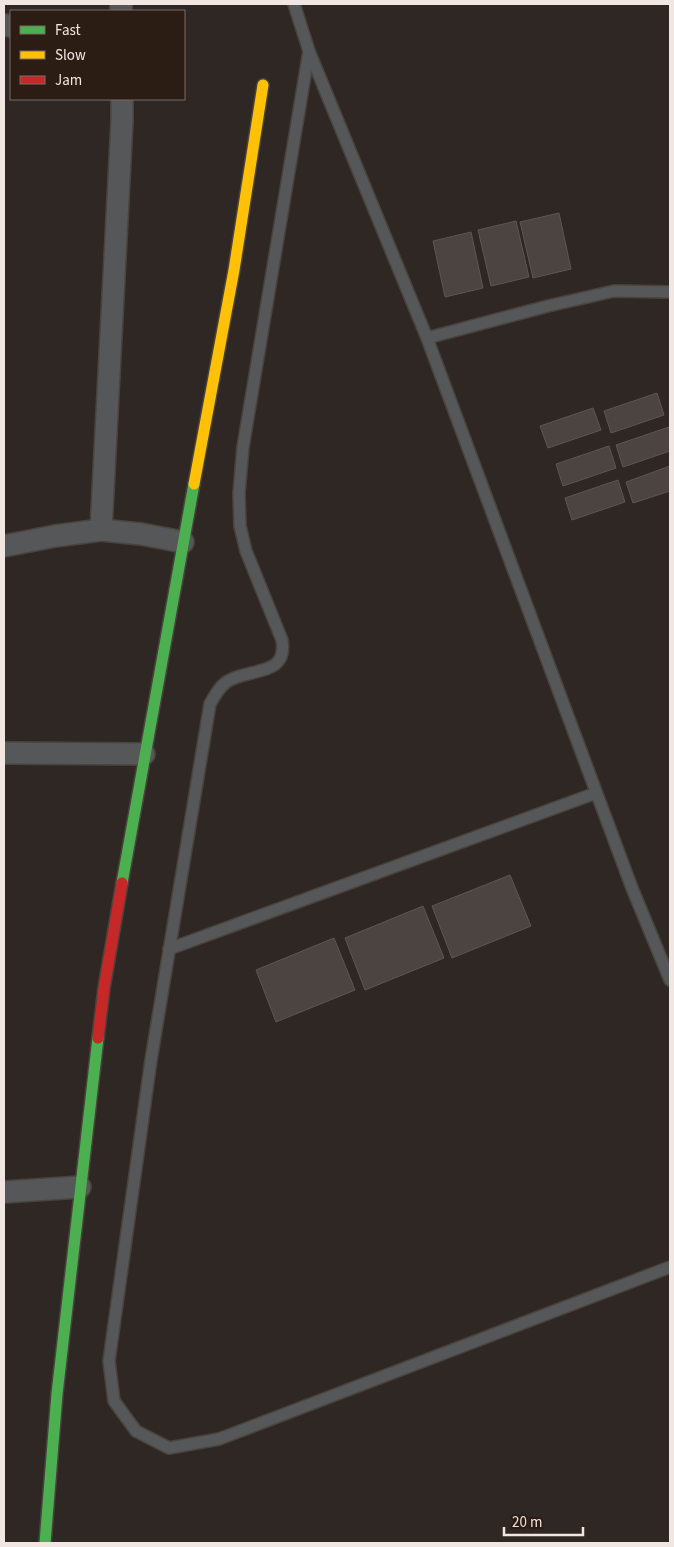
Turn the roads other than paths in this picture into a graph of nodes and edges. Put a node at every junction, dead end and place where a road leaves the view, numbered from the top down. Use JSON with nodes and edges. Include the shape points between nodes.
{"nodes":[{"id":1,"x":294,"y":4,"type":"edge"},
{"id":2,"x":309,"y":51,"type":"junction"},
{"id":3,"x":263,"y":85,"type":"dead end"},
{"id":4,"x":122,"y":100,"type":"edge"},
{"id":5,"x":670,"y":292,"type":"edge"},
{"id":6,"x":427,"y":338,"type":"junction"},
{"id":7,"x":101,"y":530,"type":"junction"},
{"id":8,"x":183,"y":542,"type":"junction"},
{"id":9,"x":4,"y":546,"type":"edge"},
{"id":10,"x":4,"y":753,"type":"edge"},
{"id":11,"x":144,"y":754,"type":"junction"},
{"id":12,"x":596,"y":793,"type":"junction"},
{"id":13,"x":169,"y":948,"type":"junction"},
{"id":14,"x":670,"y":980,"type":"edge"},
{"id":15,"x":80,"y":1187,"type":"junction"},
{"id":16,"x":4,"y":1192,"type":"edge"},
{"id":17,"x":670,"y":1267,"type":"edge"},
{"id":18,"x":46,"y":1543,"type":"edge"}],
"edges":[{"from":1,"to":2,"type":"lane"},
{"from":2,"to":6,"type":"lane"},
{"from":2,"to":13,"type":"lane","via":[[243,448],[239,493],[240,526],[246,551],[284,651],[280,661],[270,668],[230,680],[210,704]]},
{"from":3,"to":8,"type":"street","via":[[234,270]]},
{"from":4,"to":7,"type":"street"},
{"from":5,"to":6,"type":"lane","via":[[614,291]]},
{"from":6,"to":12,"type":"lane"},
{"from":7,"to":8,"type":"street"},
{"from":7,"to":9,"type":"street"},
{"from":8,"to":11,"type":"street"},
{"from":10,"to":11,"type":"street"},
{"from":11,"to":15,"type":"street","via":[[104,988]]},
{"from":12,"to":13,"type":"lane"},
{"from":12,"to":14,"type":"lane"},
{"from":13,"to":17,"type":"lane","via":[[109,1361],[114,1401],[136,1431],[169,1448],[219,1439]]},
{"from":15,"to":16,"type":"street"},
{"from":15,"to":18,"type":"street","via":[[57,1394]]}]}
